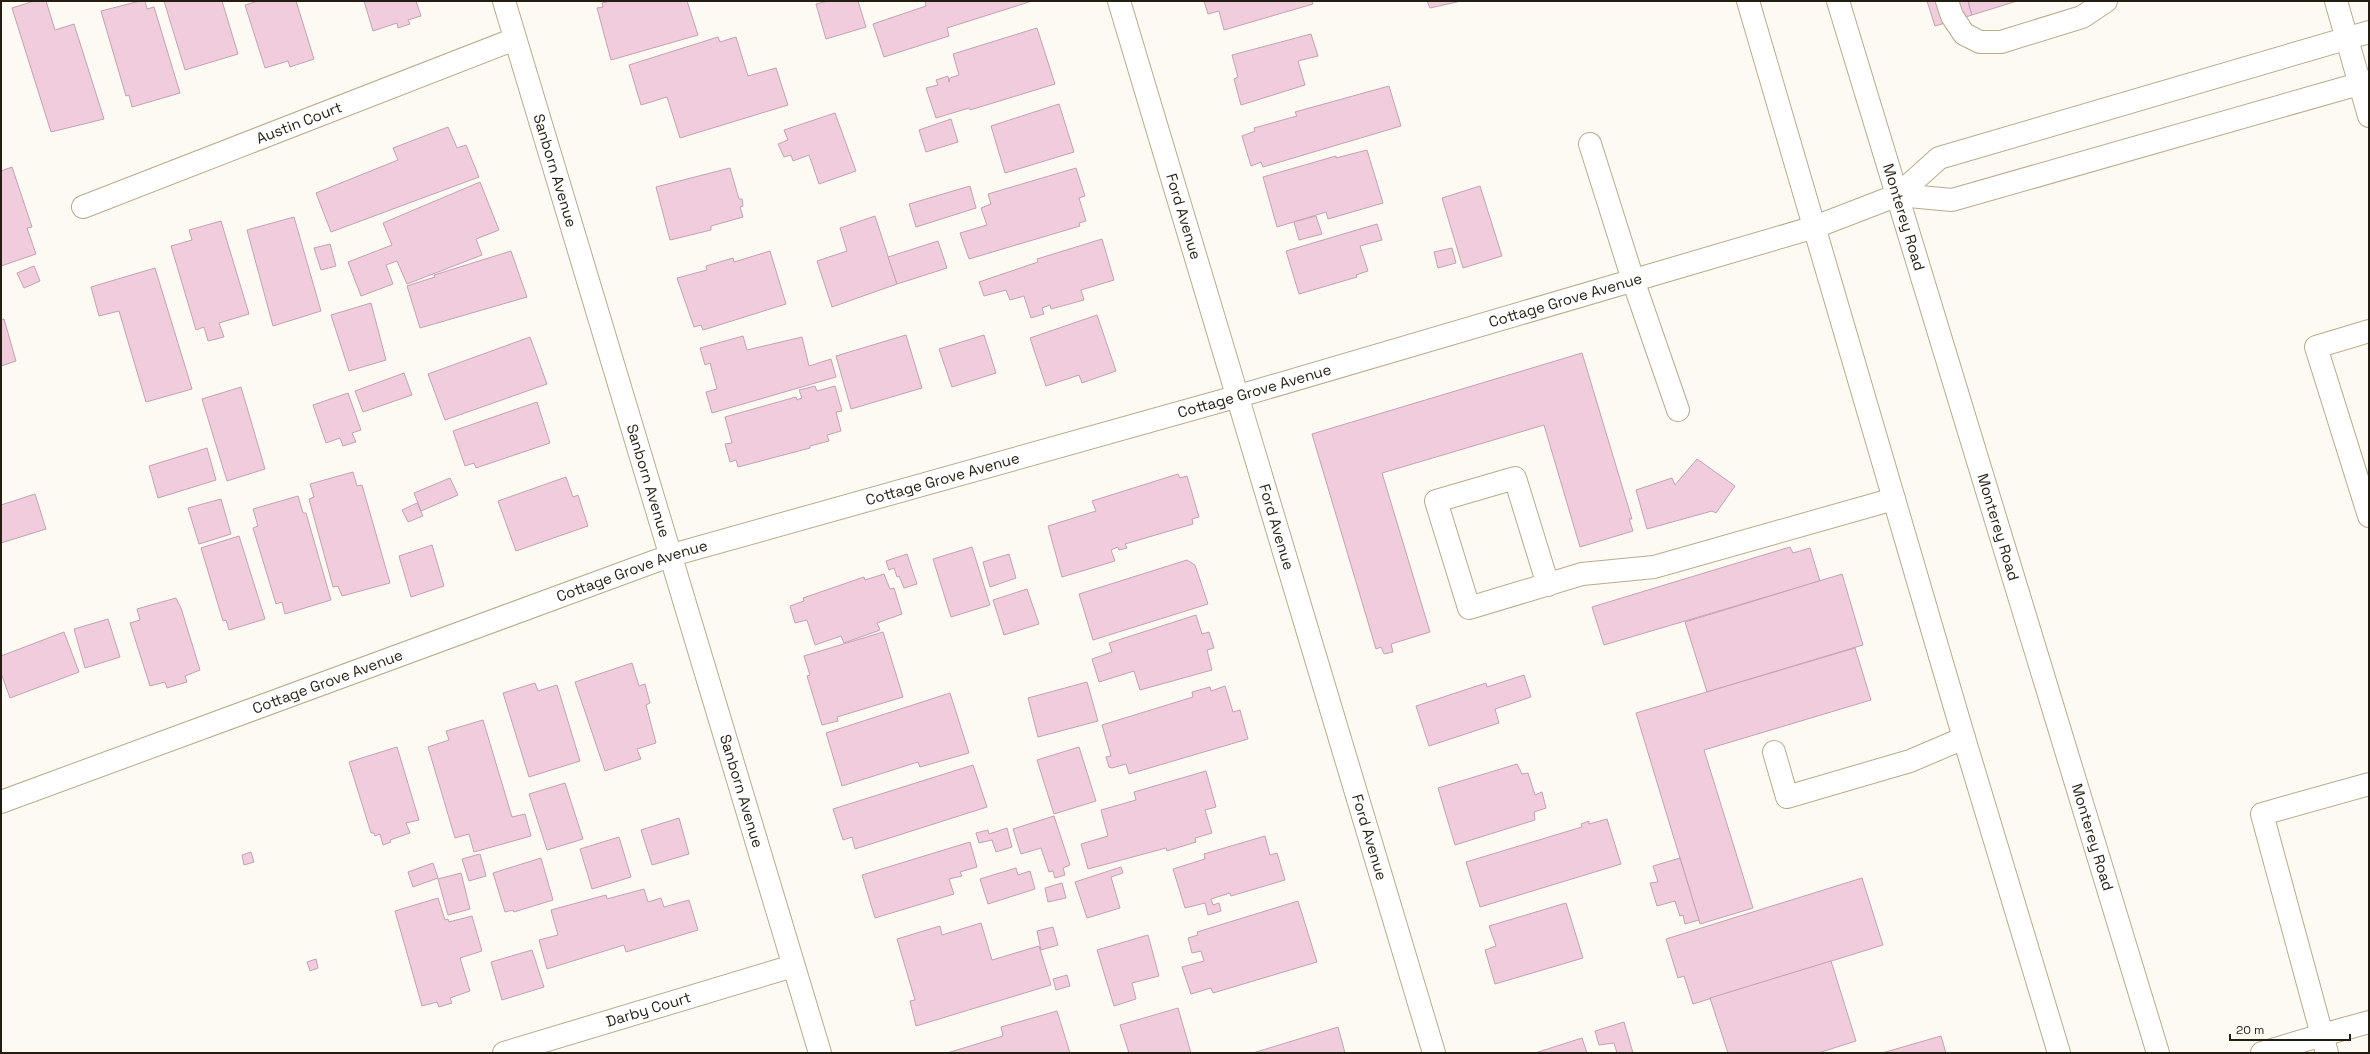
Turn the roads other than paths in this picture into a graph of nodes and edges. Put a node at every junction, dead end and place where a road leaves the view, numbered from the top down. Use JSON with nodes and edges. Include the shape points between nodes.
{"nodes":[{"id":1,"x":504,"y":1,"type":"edge"},
{"id":2,"x":1119,"y":1,"type":"edge"},
{"id":3,"x":1748,"y":1,"type":"edge"},
{"id":4,"x":1838,"y":1,"type":"edge"},
{"id":5,"x":1947,"y":1,"type":"edge"},
{"id":6,"x":2106,"y":1,"type":"edge"},
{"id":7,"x":2336,"y":1,"type":"edge"},
{"id":8,"x":2369,"y":32,"type":"edge"},
{"id":9,"x":515,"y":39,"type":"junction"},
{"id":10,"x":2348,"y":39,"type":"junction"},
{"id":11,"x":2364,"y":83,"type":"edge"},
{"id":12,"x":2369,"y":116,"type":"edge"},
{"id":13,"x":1590,"y":144,"type":"dead end"},
{"id":14,"x":1898,"y":195,"type":"junction"},
{"id":15,"x":83,"y":207,"type":"dead end"},
{"id":16,"x":1815,"y":227,"type":"junction"},
{"id":17,"x":1633,"y":280,"type":"junction"},
{"id":18,"x":2369,"y":331,"type":"edge"},
{"id":19,"x":1238,"y":396,"type":"junction"},
{"id":20,"x":1678,"y":410,"type":"dead end"},
{"id":21,"x":1894,"y":499,"type":"junction"},
{"id":22,"x":2369,"y":516,"type":"edge"},
{"id":23,"x":672,"y":555,"type":"junction"},
{"id":24,"x":1548,"y":585,"type":"junction"},
{"id":25,"x":1964,"y":738,"type":"junction"},
{"id":26,"x":1774,"y":752,"type":"dead end"},
{"id":27,"x":2369,"y":784,"type":"edge"},
{"id":28,"x":1,"y":802,"type":"edge"},
{"id":29,"x":793,"y":966,"type":"junction"},
{"id":30,"x":2369,"y":1022,"type":"edge"},
{"id":31,"x":2324,"y":1044,"type":"edge"},
{"id":32,"x":504,"y":1053,"type":"edge"},
{"id":33,"x":820,"y":1053,"type":"edge"},
{"id":34,"x":1434,"y":1053,"type":"edge"},
{"id":35,"x":2059,"y":1053,"type":"edge"},
{"id":36,"x":2158,"y":1053,"type":"edge"},
{"id":37,"x":2262,"y":1053,"type":"edge"}],
"edges":[{"from":1,"to":9,"type":"street","name":"Sanborn Avenue"},
{"from":2,"to":19,"type":"street","name":"Ford Avenue"},
{"from":3,"to":16,"type":"street"},
{"from":4,"to":14,"type":"street","name":"Monterey Road"},
{"from":5,"to":6,"type":"street","via":[[1952,16],[1964,34],[1980,42],[2001,42],[2082,17]]},
{"from":7,"to":10,"type":"street"},
{"from":8,"to":10,"type":"street"},
{"from":9,"to":15,"type":"street","name":"Austin Court"},
{"from":9,"to":23,"type":"street","name":"Sanborn Avenue"},
{"from":10,"to":11,"type":"street"},
{"from":10,"to":14,"type":"street","via":[[1939,158]]},
{"from":11,"to":12,"type":"street"},
{"from":11,"to":14,"type":"street","via":[[1952,200]]},
{"from":13,"to":17,"type":"street"},
{"from":14,"to":16,"type":"street","name":"Cottage Grove Avenue"},
{"from":14,"to":36,"type":"street","name":"Monterey Road"},
{"from":16,"to":17,"type":"street","name":"Cottage Grove Avenue"},
{"from":16,"to":21,"type":"street"},
{"from":17,"to":19,"type":"street","name":"Cottage Grove Avenue"},
{"from":17,"to":20,"type":"street"},
{"from":18,"to":22,"type":"street","via":[[2316,347]]},
{"from":19,"to":23,"type":"street","name":"Cottage Grove Avenue"},
{"from":19,"to":34,"type":"street","name":"Ford Avenue"},
{"from":21,"to":24,"type":"street","via":[[1654,567],[1582,574]]},
{"from":21,"to":25,"type":"street"},
{"from":23,"to":28,"type":"street","name":"Cottage Grove Avenue"},
{"from":23,"to":29,"type":"street","name":"Sanborn Avenue"},
{"from":24,"to":24,"type":"street","via":[[1469,608],[1436,502],[1515,478]]},
{"from":25,"to":26,"type":"street","via":[[1910,761],[1787,797]]},
{"from":25,"to":35,"type":"street"},
{"from":27,"to":31,"type":"street","via":[[2262,814]]},
{"from":29,"to":32,"type":"street","name":"Darby Court"},
{"from":29,"to":33,"type":"street","name":"Sanborn Avenue"},
{"from":30,"to":31,"type":"street"},
{"from":31,"to":37,"type":"street"}]}
